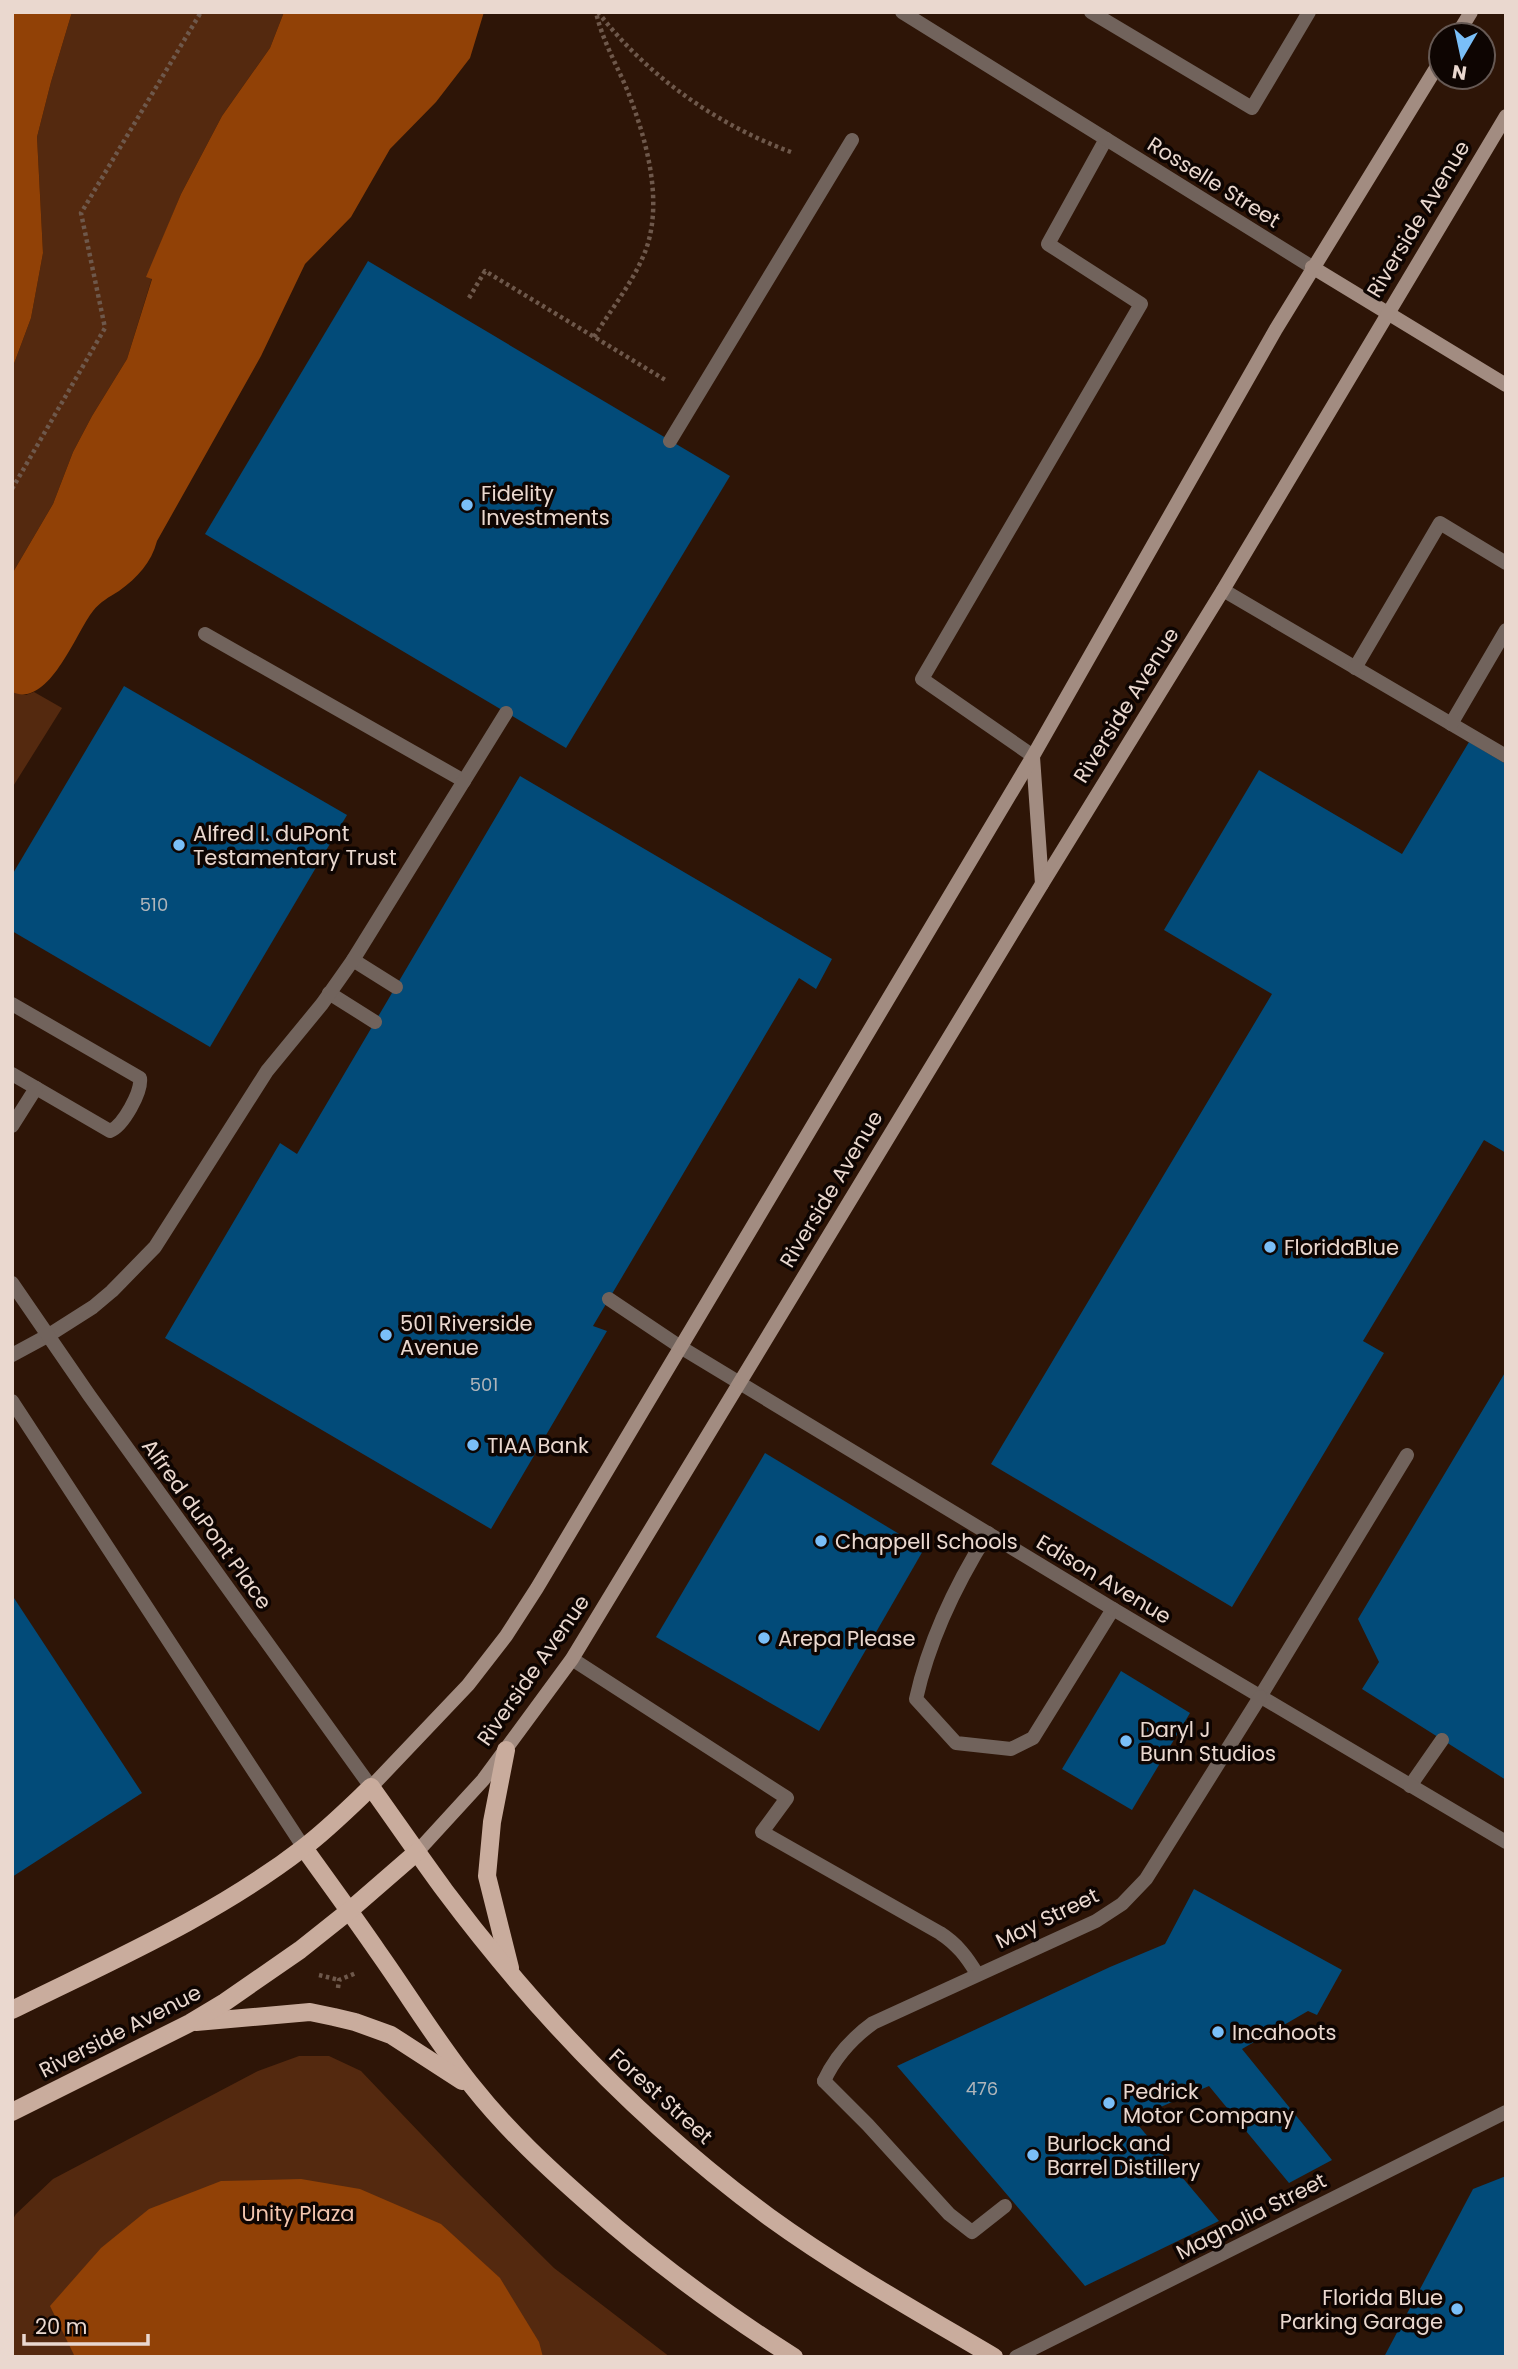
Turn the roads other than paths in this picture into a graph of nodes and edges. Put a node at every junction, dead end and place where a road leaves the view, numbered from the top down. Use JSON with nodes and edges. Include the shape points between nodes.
{"nodes":[{"id":1,"x":1091,"y":12,"type":"edge"},
{"id":2,"x":1309,"y":12,"type":"edge"},
{"id":3,"x":908,"y":14,"type":"edge"},
{"id":4,"x":1427,"y":82,"type":"edge"},
{"id":5,"x":1506,"y":116,"type":"edge"},
{"id":6,"x":1106,"y":139,"type":"junction"},
{"id":7,"x":852,"y":140,"type":"dead end"},
{"id":8,"x":1312,"y":267,"type":"junction"},
{"id":9,"x":1388,"y":313,"type":"junction"},
{"id":10,"x":1506,"y":385,"type":"edge"},
{"id":11,"x":670,"y":441,"type":"dead end"},
{"id":12,"x":1506,"y":564,"type":"edge"},
{"id":13,"x":1223,"y":590,"type":"junction"},
{"id":14,"x":1506,"y":630,"type":"edge"},
{"id":15,"x":205,"y":634,"type":"dead end"},
{"id":16,"x":1355,"y":668,"type":"junction"},
{"id":17,"x":506,"y":713,"type":"dead end"},
{"id":18,"x":1451,"y":724,"type":"junction"},
{"id":19,"x":1033,"y":756,"type":"junction"},
{"id":20,"x":1506,"y":756,"type":"edge"},
{"id":21,"x":464,"y":781,"type":"junction"},
{"id":22,"x":1042,"y":884,"type":"junction"},
{"id":23,"x":353,"y":960,"type":"junction"},
{"id":24,"x":396,"y":987,"type":"dead end"},
{"id":25,"x":329,"y":993,"type":"junction"},
{"id":26,"x":12,"y":1004,"type":"edge"},
{"id":27,"x":375,"y":1022,"type":"dead end"},
{"id":28,"x":12,"y":1074,"type":"edge"},
{"id":29,"x":36,"y":1088,"type":"junction"},
{"id":30,"x":12,"y":1126,"type":"edge"},
{"id":31,"x":12,"y":1283,"type":"edge"},
{"id":32,"x":609,"y":1299,"type":"dead end"},
{"id":33,"x":49,"y":1335,"type":"junction"},
{"id":34,"x":682,"y":1348,"type":"junction"},
{"id":35,"x":12,"y":1354,"type":"edge"},
{"id":36,"x":740,"y":1383,"type":"junction"},
{"id":37,"x":12,"y":1401,"type":"edge"},
{"id":38,"x":1407,"y":1455,"type":"dead end"},
{"id":39,"x":988,"y":1532,"type":"junction"},
{"id":40,"x":1112,"y":1609,"type":"junction"},
{"id":41,"x":572,"y":1659,"type":"junction"},
{"id":42,"x":1260,"y":1698,"type":"junction"},
{"id":43,"x":1442,"y":1740,"type":"dead end"},
{"id":44,"x":506,"y":1750,"type":"junction"},
{"id":45,"x":1410,"y":1786,"type":"junction"},
{"id":46,"x":371,"y":1787,"type":"junction"},
{"id":47,"x":1506,"y":1842,"type":"edge"},
{"id":48,"x":304,"y":1848,"type":"junction"},
{"id":49,"x":417,"y":1852,"type":"junction"},
{"id":50,"x":349,"y":1911,"type":"junction"},
{"id":51,"x":512,"y":1974,"type":"junction"},
{"id":52,"x":977,"y":1974,"type":"junction"},
{"id":53,"x":12,"y":2010,"type":"edge"},
{"id":54,"x":190,"y":2023,"type":"junction"},
{"id":55,"x":474,"y":2089,"type":"junction"},
{"id":56,"x":13,"y":2112,"type":"edge"},
{"id":57,"x":1506,"y":2112,"type":"edge"},
{"id":58,"x":12,"y":2122,"type":"edge"},
{"id":59,"x":1005,"y":2206,"type":"dead end"},
{"id":60,"x":794,"y":2357,"type":"edge"},
{"id":61,"x":994,"y":2357,"type":"edge"},
{"id":62,"x":1016,"y":2357,"type":"edge"}],
"edges":[{"from":1,"to":2,"type":"street","via":[[1252,108]]},
{"from":3,"to":6,"type":"street","name":"Rosselle Street"},
{"from":4,"to":8,"type":"main road","name":"Riverside Avenue"},
{"from":5,"to":9,"type":"main road","name":"Riverside Avenue"},
{"from":6,"to":8,"type":"street","name":"Rosselle Street"},
{"from":6,"to":19,"type":"street","via":[[1048,244],[1141,304],[922,679]]},
{"from":7,"to":11,"type":"street"},
{"from":8,"to":9,"type":"main road","name":"Rosselle Street"},
{"from":8,"to":19,"type":"main road","name":"Riverside Avenue"},
{"from":9,"to":10,"type":"main road","name":"Rosselle Street"},
{"from":9,"to":13,"type":"main road","name":"Riverside Avenue"},
{"from":12,"to":16,"type":"street","via":[[1440,523]]},
{"from":13,"to":16,"type":"street"},
{"from":13,"to":22,"type":"main road","name":"Riverside Avenue"},
{"from":14,"to":18,"type":"street"},
{"from":15,"to":21,"type":"street"},
{"from":16,"to":18,"type":"street"},
{"from":17,"to":21,"type":"street"},
{"from":18,"to":20,"type":"street"},
{"from":19,"to":22,"type":"main road"},
{"from":19,"to":34,"type":"main road","name":"Riverside Avenue"},
{"from":21,"to":23,"type":"street"},
{"from":22,"to":36,"type":"main road","name":"Riverside Avenue"},
{"from":23,"to":24,"type":"street"},
{"from":23,"to":25,"type":"street"},
{"from":25,"to":27,"type":"street"},
{"from":25,"to":33,"type":"street","via":[[267,1071],[155,1247],[93,1307]]},
{"from":26,"to":29,"type":"street","via":[[140,1078],[141,1087],[118,1128],[110,1131]]},
{"from":28,"to":29,"type":"street"},
{"from":29,"to":30,"type":"street"},
{"from":31,"to":33,"type":"street","name":"Alfred duPont Place"},
{"from":32,"to":34,"type":"street","name":"Edison Avenue"},
{"from":33,"to":35,"type":"street"},
{"from":33,"to":46,"type":"street","name":"Alfred duPont Place"},
{"from":34,"to":36,"type":"street","name":"Edison Avenue"},
{"from":34,"to":46,"type":"main road","name":"Riverside Avenue","via":[[506,1636],[453,1702]]},
{"from":36,"to":39,"type":"street","name":"Edison Avenue"},
{"from":36,"to":41,"type":"main road","name":"Riverside Avenue"},
{"from":37,"to":48,"type":"street"},
{"from":38,"to":42,"type":"street","name":"May Street"},
{"from":39,"to":40,"type":"street","name":"Edison Avenue"},
{"from":39,"to":40,"type":"street","via":[[966,1568],[924,1663],[916,1699],[956,1743],[1011,1749],[1033,1738]]},
{"from":40,"to":42,"type":"street","name":"Edison Avenue"},
{"from":41,"to":44,"type":"main road","name":"Riverside Avenue"},
{"from":41,"to":52,"type":"street","via":[[787,1798],[762,1832],[940,1933],[960,1948]]},
{"from":42,"to":45,"type":"street","name":"Edison Avenue"},
{"from":42,"to":52,"type":"street","name":"May Street","via":[[1135,1892],[1102,1917]]},
{"from":43,"to":45,"type":"street"},
{"from":44,"to":49,"type":"main road","name":"Riverside Avenue"},
{"from":44,"to":51,"type":"main road","via":[[487,1876]]},
{"from":45,"to":47,"type":"street","name":"Edison Avenue"},
{"from":46,"to":48,"type":"main road","name":"Riverside Avenue"},
{"from":46,"to":49,"type":"main road","name":"Forest Street"},
{"from":48,"to":50,"type":"main road"},
{"from":48,"to":53,"type":"main road","name":"Riverside Avenue","via":[[200,1916]]},
{"from":49,"to":50,"type":"main road","name":"Riverside Avenue"},
{"from":49,"to":51,"type":"main road","name":"Forest Street"},
{"from":50,"to":54,"type":"main road","name":"Riverside Avenue"},
{"from":50,"to":55,"type":"main road"},
{"from":51,"to":61,"type":"main road","name":"Forest Street","via":[[606,2078],[710,2171],[827,2256]]},
{"from":52,"to":59,"type":"street","name":"May Street","via":[[873,2023],[848,2043],[824,2081],[949,2214],[972,2231]]},
{"from":54,"to":55,"type":"main road","via":[[310,2012],[355,2022],[391,2035]]},
{"from":54,"to":56,"type":"main road","name":"Riverside Avenue"},
{"from":55,"to":60,"type":"main road","via":[[549,2169],[634,2244]]},
{"from":56,"to":58,"type":"street"},
{"from":57,"to":62,"type":"street","name":"Magnolia Street"}]}
